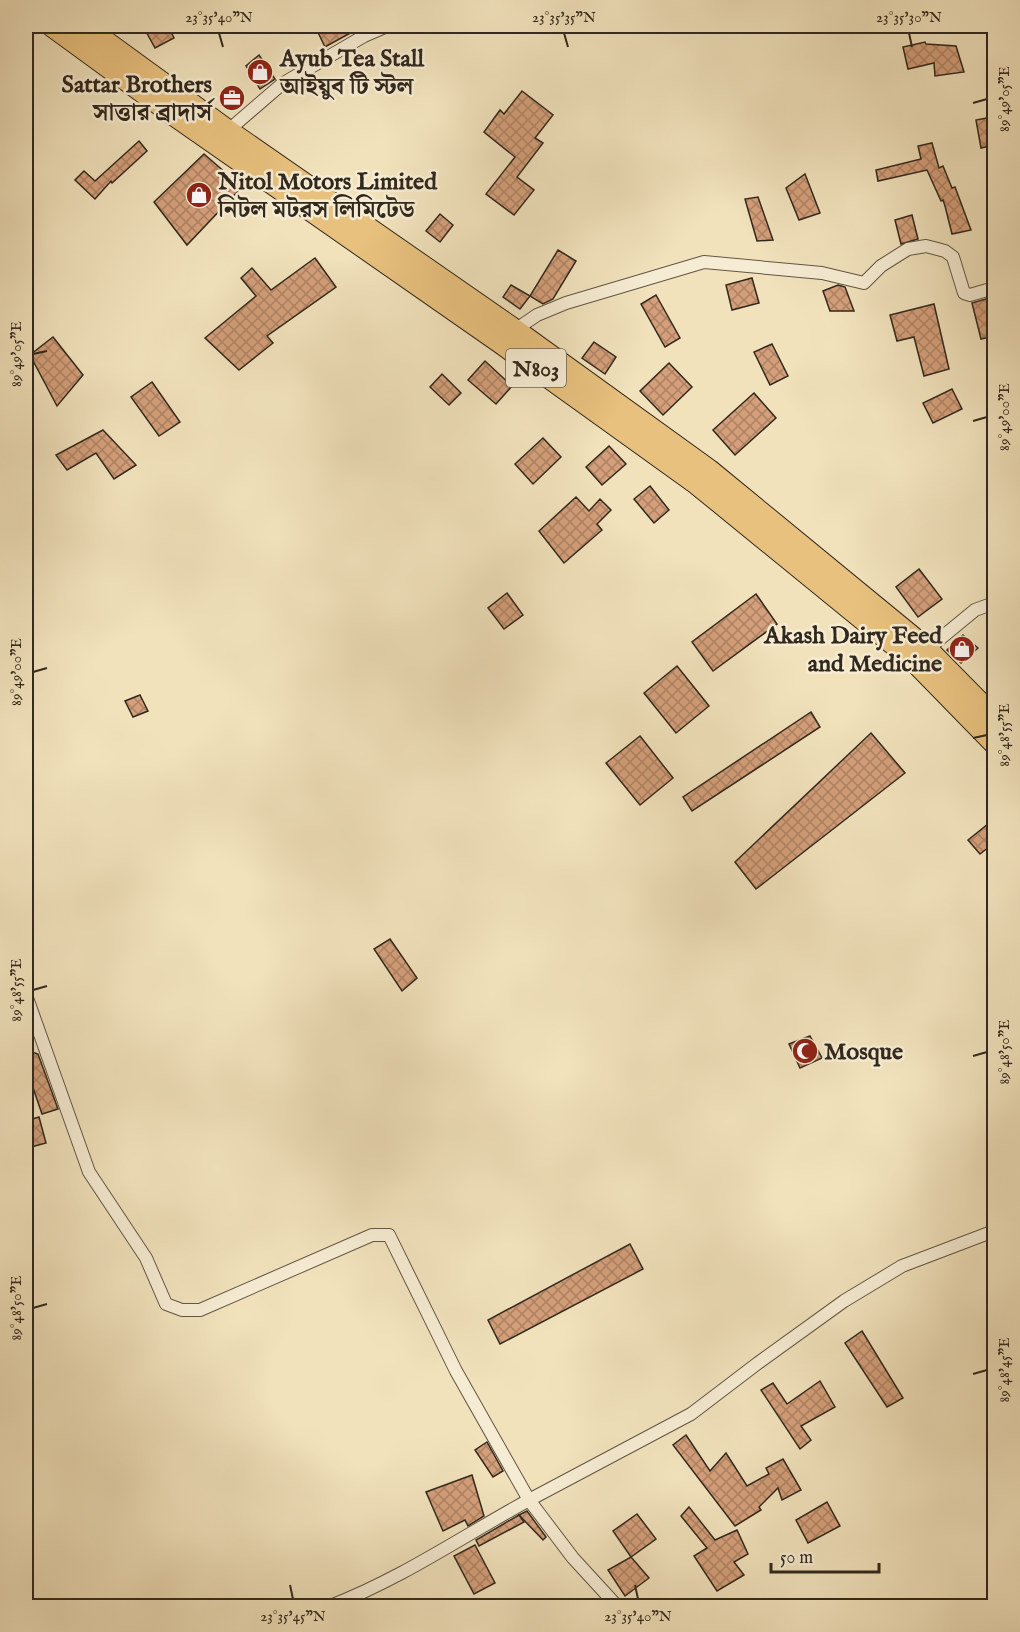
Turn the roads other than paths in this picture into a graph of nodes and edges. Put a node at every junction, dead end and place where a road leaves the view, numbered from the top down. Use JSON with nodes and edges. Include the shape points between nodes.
{"nodes":[{"id":1,"x":52,"y":26,"type":"edge"},
{"id":2,"x":84,"y":26,"type":"edge"},
{"id":3,"x":387,"y":26,"type":"edge"},
{"id":4,"x":222,"y":138,"type":"junction"},
{"id":5,"x":386,"y":252,"type":"junction"},
{"id":6,"x":994,"y":288,"type":"edge"},
{"id":7,"x":515,"y":330,"type":"junction"},
{"id":8,"x":703,"y":477,"type":"junction"},
{"id":9,"x":994,"y":603,"type":"edge"},
{"id":10,"x":920,"y":655,"type":"junction"},
{"id":11,"x":994,"y":717,"type":"edge"},
{"id":12,"x":994,"y":743,"type":"edge"},
{"id":13,"x":26,"y":995,"type":"edge"},
{"id":14,"x":994,"y":1231,"type":"edge"},
{"id":15,"x":529,"y":1500,"type":"junction"},
{"id":16,"x":359,"y":1601,"type":"edge"},
{"id":17,"x":330,"y":1606,"type":"edge"},
{"id":18,"x":617,"y":1606,"type":"edge"}],
"edges":[{"from":1,"to":4,"type":"highway","number":"N803"},
{"from":2,"to":4,"type":"highway","number":"N803"},
{"from":3,"to":4,"type":"street","via":[[282,84]]},
{"from":4,"to":5,"type":"highway","number":"N803"},
{"from":5,"to":7,"type":"highway","number":"N803"},
{"from":5,"to":8,"type":"highway","number":"N803"},
{"from":6,"to":7,"type":"street","via":[[964,293],[953,257],[926,246],[908,249],[881,266],[864,283],[822,273],[704,262],[566,303]]},
{"from":7,"to":8,"type":"highway","number":"N803"},
{"from":8,"to":10,"type":"highway","number":"N803"},
{"from":9,"to":10,"type":"street","via":[[975,610]]},
{"from":10,"to":11,"type":"highway","number":"N803"},
{"from":10,"to":12,"type":"highway","number":"N803"},
{"from":13,"to":15,"type":"street","via":[[89,1172],[146,1258],[166,1304],[200,1311],[372,1235],[389,1234],[456,1371]]},
{"from":14,"to":15,"type":"street","via":[[902,1266],[844,1301],[691,1414]]},
{"from":15,"to":16,"type":"street"},
{"from":15,"to":18,"type":"street","via":[[573,1558]]},
{"from":16,"to":17,"type":"street"}]}
